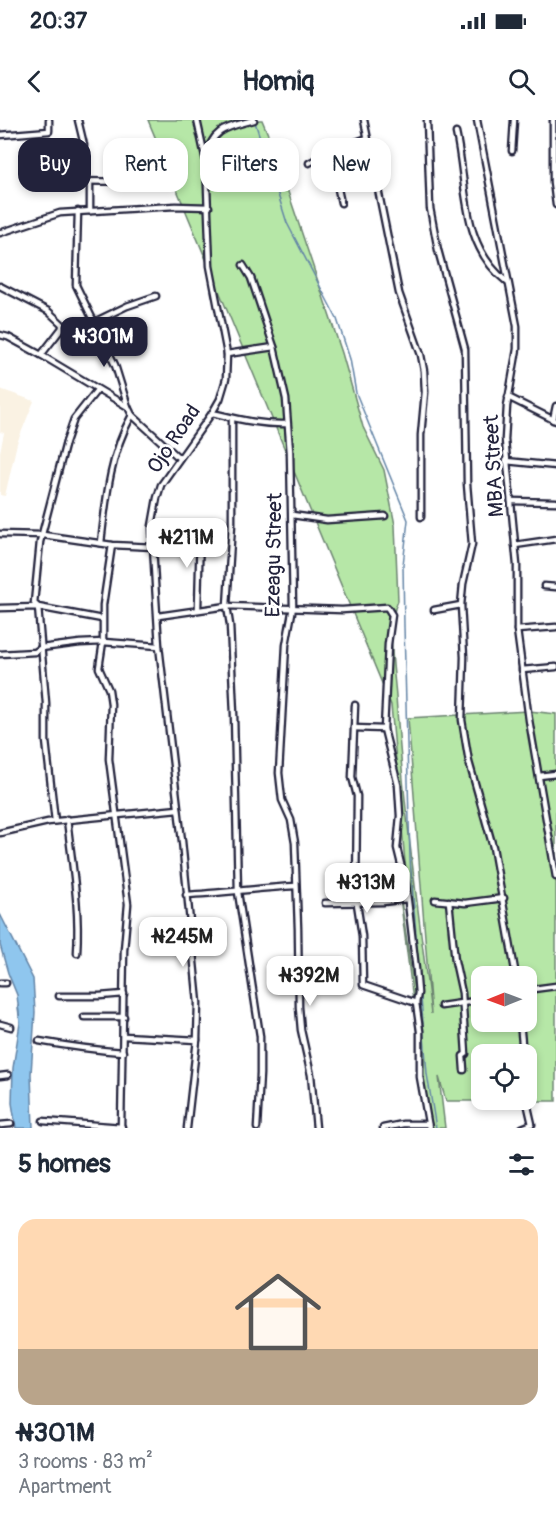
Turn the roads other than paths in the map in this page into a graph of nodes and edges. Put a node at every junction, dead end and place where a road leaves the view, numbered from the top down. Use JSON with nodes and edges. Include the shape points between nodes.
{"nodes":[{"id":1,"x":49,"y":120,"type":"edge"},
{"id":2,"x":78,"y":120,"type":"edge"},
{"id":3,"x":197,"y":120,"type":"edge"},
{"id":4,"x":254,"y":120,"type":"edge"},
{"id":5,"x":364,"y":120,"type":"edge"},
{"id":6,"x":427,"y":120,"type":"edge"},
{"id":7,"x":477,"y":120,"type":"edge"},
{"id":8,"x":514,"y":120,"type":"edge"},
{"id":9,"x":554,"y":120,"type":"edge"},
{"id":10,"x":456,"y":134,"type":"dead end"},
{"id":11,"x":0,"y":135,"type":"edge"},
{"id":12,"x":82,"y":138,"type":"edge"},
{"id":13,"x":201,"y":138,"type":"edge"},
{"id":14,"x":212,"y":138,"type":"edge"},
{"id":15,"x":367,"y":138,"type":"edge"},
{"id":16,"x":512,"y":150,"type":"dead end"},
{"id":17,"x":90,"y":192,"type":"edge"},
{"id":18,"x":208,"y":192,"type":"edge"},
{"id":19,"x":339,"y":192,"type":"edge"},
{"id":20,"x":378,"y":192,"type":"edge"},
{"id":21,"x":341,"y":203,"type":"dead end"},
{"id":22,"x":556,"y":205,"type":"edge"},
{"id":23,"x":209,"y":207,"type":"junction"},
{"id":24,"x":78,"y":212,"type":"junction"},
{"id":25,"x":90,"y":212,"type":"junction"},
{"id":26,"x":3,"y":233,"type":"edge"},
{"id":27,"x":243,"y":265,"type":"dead end"},
{"id":28,"x":508,"y":283,"type":"junction"},
{"id":29,"x":0,"y":286,"type":"edge"},
{"id":30,"x":156,"y":296,"type":"dead end"},
{"id":31,"x":94,"y":322,"type":"junction"},
{"id":32,"x":0,"y":335,"type":"edge"},
{"id":33,"x":274,"y":347,"type":"junction"},
{"id":34,"x":227,"y":354,"type":"junction"},
{"id":35,"x":40,"y":355,"type":"junction"},
{"id":36,"x":97,"y":390,"type":"junction"},
{"id":37,"x":508,"y":397,"type":"junction"},
{"id":38,"x":556,"y":406,"type":"edge"},
{"id":39,"x":128,"y":407,"type":"junction"},
{"id":40,"x":212,"y":412,"type":"junction"},
{"id":41,"x":132,"y":415,"type":"junction"},
{"id":42,"x":232,"y":418,"type":"junction"},
{"id":43,"x":555,"y":420,"type":"edge"},
{"id":44,"x":288,"y":424,"type":"junction"},
{"id":45,"x":179,"y":458,"type":"junction"},
{"id":46,"x":506,"y":461,"type":"junction"},
{"id":47,"x":556,"y":465,"type":"edge"},
{"id":48,"x":511,"y":501,"type":"junction"},
{"id":49,"x":556,"y":502,"type":"edge"},
{"id":50,"x":292,"y":515,"type":"junction"},
{"id":51,"x":385,"y":516,"type":"dead end"},
{"id":52,"x":421,"y":517,"type":"dead end"},
{"id":53,"x":200,"y":529,"type":"dead end"},
{"id":54,"x":0,"y":534,"type":"edge"},
{"id":55,"x":43,"y":536,"type":"junction"},
{"id":56,"x":556,"y":539,"type":"edge"},
{"id":57,"x":101,"y":543,"type":"junction"},
{"id":58,"x":112,"y":545,"type":"junction"},
{"id":59,"x":515,"y":545,"type":"junction"},
{"id":60,"x":153,"y":547,"type":"junction"},
{"id":61,"x":544,"y":586,"type":"dead end"},
{"id":62,"x":556,"y":587,"type":"edge"},
{"id":63,"x":461,"y":604,"type":"junction"},
{"id":64,"x":227,"y":606,"type":"junction"},
{"id":65,"x":38,"y":607,"type":"junction"},
{"id":66,"x":293,"y":607,"type":"junction"},
{"id":67,"x":0,"y":608,"type":"edge"},
{"id":68,"x":198,"y":608,"type":"junction"},
{"id":69,"x":434,"y":610,"type":"dead end"},
{"id":70,"x":158,"y":616,"type":"junction"},
{"id":71,"x":102,"y":619,"type":"junction"},
{"id":72,"x":556,"y":627,"type":"edge"},
{"id":73,"x":518,"y":630,"type":"junction"},
{"id":74,"x":103,"y":642,"type":"junction"},
{"id":75,"x":159,"y":646,"type":"junction"},
{"id":76,"x":41,"y":648,"type":"junction"},
{"id":77,"x":0,"y":654,"type":"edge"},
{"id":78,"x":556,"y":667,"type":"edge"},
{"id":79,"x":522,"y":670,"type":"junction"},
{"id":80,"x":355,"y":705,"type":"dead end"},
{"id":81,"x":354,"y":728,"type":"junction"},
{"id":82,"x":384,"y":729,"type":"junction"},
{"id":83,"x":556,"y":774,"type":"edge"},
{"id":84,"x":539,"y":776,"type":"junction"},
{"id":85,"x":178,"y":809,"type":"junction"},
{"id":86,"x":116,"y":814,"type":"junction"},
{"id":87,"x":67,"y":819,"type":"junction"},
{"id":88,"x":55,"y":821,"type":"junction"},
{"id":89,"x":3,"y":832,"type":"edge"},
{"id":90,"x":556,"y":877,"type":"edge"},
{"id":91,"x":296,"y":886,"type":"junction"},
{"id":92,"x":238,"y":892,"type":"junction"},
{"id":93,"x":186,"y":895,"type":"junction"},
{"id":94,"x":407,"y":898,"type":"junction"},
{"id":95,"x":504,"y":898,"type":"junction"},
{"id":96,"x":435,"y":900,"type":"dead end"},
{"id":97,"x":449,"y":901,"type":"junction"},
{"id":98,"x":325,"y":903,"type":"dead end"},
{"id":99,"x":357,"y":903,"type":"junction"},
{"id":100,"x":77,"y":953,"type":"dead end"},
{"id":101,"x":514,"y":966,"type":"edge"},
{"id":102,"x":0,"y":983,"type":"edge"},
{"id":103,"x":6,"y":983,"type":"dead end"},
{"id":104,"x":556,"y":986,"type":"edge"},
{"id":105,"x":537,"y":989,"type":"edge"},
{"id":106,"x":124,"y":994,"type":"junction"},
{"id":107,"x":59,"y":996,"type":"dead end"},
{"id":108,"x":471,"y":1002,"type":"edge"},
{"id":109,"x":416,"y":1003,"type":"junction"},
{"id":110,"x":463,"y":1004,"type":"junction"},
{"id":111,"x":441,"y":1005,"type":"dead end"},
{"id":112,"x":84,"y":1017,"type":"dead end"},
{"id":113,"x":124,"y":1017,"type":"junction"},
{"id":114,"x":0,"y":1024,"type":"edge"},
{"id":115,"x":11,"y":1027,"type":"dead end"},
{"id":116,"x":124,"y":1036,"type":"junction"},
{"id":117,"x":197,"y":1040,"type":"junction"},
{"id":118,"x":39,"y":1041,"type":"dead end"},
{"id":119,"x":123,"y":1052,"type":"junction"},
{"id":120,"x":464,"y":1070,"type":"dead end"},
{"id":121,"x":8,"y":1075,"type":"dead end"},
{"id":122,"x":0,"y":1076,"type":"edge"},
{"id":123,"x":529,"y":1110,"type":"edge"},
{"id":124,"x":43,"y":1121,"type":"dead end"},
{"id":125,"x":11,"y":1124,"type":"dead end"},
{"id":126,"x":0,"y":1125,"type":"edge"},
{"id":127,"x":428,"y":1126,"type":"edge"},
{"id":128,"x":121,"y":1127,"type":"edge"},
{"id":129,"x":187,"y":1128,"type":"edge"},
{"id":130,"x":257,"y":1128,"type":"edge"},
{"id":131,"x":316,"y":1128,"type":"edge"},
{"id":132,"x":383,"y":1128,"type":"edge"},
{"id":133,"x":522,"y":1128,"type":"edge"}],
"edges":[{"from":1,"to":11,"type":"street","via":[[49,131]]},
{"from":2,"to":12,"type":"street"},
{"from":3,"to":13,"type":"street"},
{"from":4,"to":14,"type":"street"},
{"from":5,"to":15,"type":"street"},
{"from":6,"to":63,"type":"street","via":[[430,208],[465,349],[472,544]]},
{"from":7,"to":28,"type":"street","name":"MBA Street"},
{"from":8,"to":16,"type":"street"},
{"from":9,"to":22,"type":"street"},
{"from":10,"to":28,"type":"street","via":[[472,226],[483,255]]},
{"from":17,"to":25,"type":"street"},
{"from":18,"to":23,"type":"street","name":"Ojo Road"},
{"from":19,"to":21,"type":"street"},
{"from":20,"to":52,"type":"street","via":[[399,293],[424,371]]},
{"from":23,"to":25,"type":"street"},
{"from":23,"to":34,"type":"street","name":"Ojo Road","via":[[210,266]]},
{"from":24,"to":25,"type":"street"},
{"from":24,"to":26,"type":"street","via":[[60,213]]},
{"from":24,"to":31,"type":"street","via":[[76,285]]},
{"from":27,"to":33,"type":"street","name":"Ezeagu Street"},
{"from":28,"to":37,"type":"street","name":"MBA Street","via":[[517,337]]},
{"from":29,"to":35,"type":"street","via":[[48,311],[62,324]]},
{"from":30,"to":31,"type":"street"},
{"from":31,"to":39,"type":"street","via":[[116,365]]},
{"from":32,"to":35,"type":"street"},
{"from":33,"to":34,"type":"street"},
{"from":33,"to":44,"type":"street","name":"Ezeagu Street"},
{"from":34,"to":40,"type":"street","name":"Ojo Road","via":[[225,387]]},
{"from":35,"to":36,"type":"street"},
{"from":36,"to":39,"type":"street"},
{"from":36,"to":55,"type":"street","via":[[70,430]]},
{"from":37,"to":43,"type":"street"},
{"from":37,"to":46,"type":"street","name":"MBA Street"},
{"from":38,"to":43,"type":"street"},
{"from":39,"to":41,"type":"street"},
{"from":40,"to":42,"type":"street"},
{"from":40,"to":45,"type":"street","name":"Ojo Road"},
{"from":41,"to":45,"type":"street"},
{"from":41,"to":57,"type":"street","via":[[113,464]]},
{"from":42,"to":44,"type":"street","via":[[267,425]]},
{"from":42,"to":64,"type":"street"},
{"from":44,"to":50,"type":"street","name":"Ezeagu Street"},
{"from":45,"to":60,"type":"street","name":"Ojo Road","via":[[157,498]]},
{"from":46,"to":47,"type":"street"},
{"from":46,"to":48,"type":"street","name":"MBA Street"},
{"from":48,"to":49,"type":"street"},
{"from":48,"to":59,"type":"street","name":"MBA Street"},
{"from":50,"to":51,"type":"street","via":[[327,520]]},
{"from":50,"to":66,"type":"street","name":"Ezeagu Street"},
{"from":53,"to":68,"type":"street"},
{"from":54,"to":55,"type":"street"},
{"from":55,"to":57,"type":"street"},
{"from":55,"to":65,"type":"street","via":[[34,598]]},
{"from":56,"to":59,"type":"street"},
{"from":57,"to":58,"type":"street"},
{"from":58,"to":60,"type":"street"},
{"from":58,"to":71,"type":"street"},
{"from":59,"to":73,"type":"street","name":"MBA Street"},
{"from":60,"to":70,"type":"street","name":"Ojo Road"},
{"from":61,"to":62,"type":"street"},
{"from":63,"to":69,"type":"street"},
{"from":63,"to":95,"type":"street","via":[[462,720]]},
{"from":64,"to":66,"type":"street"},
{"from":64,"to":68,"type":"street"},
{"from":64,"to":92,"type":"street"},
{"from":65,"to":67,"type":"street"},
{"from":65,"to":71,"type":"street"},
{"from":65,"to":76,"type":"street"},
{"from":66,"to":82,"type":"street","via":[[387,607],[392,615]]},
{"from":66,"to":91,"type":"street","name":"Ezeagu Street","via":[[286,645],[279,773],[282,800],[293,831]]},
{"from":68,"to":70,"type":"street"},
{"from":70,"to":75,"type":"street","name":"Ojo Road"},
{"from":71,"to":74,"type":"street"},
{"from":72,"to":73,"type":"street"},
{"from":73,"to":79,"type":"street","name":"MBA Street"},
{"from":74,"to":75,"type":"street"},
{"from":74,"to":76,"type":"street"},
{"from":74,"to":86,"type":"street","via":[[99,668],[111,704],[109,759]]},
{"from":75,"to":85,"type":"street","name":"Ojo Road"},
{"from":76,"to":77,"type":"street","via":[[35,652]]},
{"from":76,"to":88,"type":"street"},
{"from":78,"to":79,"type":"street"},
{"from":79,"to":84,"type":"street","name":"MBA Street"},
{"from":80,"to":81,"type":"street"},
{"from":81,"to":82,"type":"street"},
{"from":81,"to":99,"type":"street"},
{"from":82,"to":94,"type":"street","via":[[398,785],[397,848]]},
{"from":83,"to":84,"type":"street"},
{"from":84,"to":90,"type":"street","name":"MBA Street"},
{"from":85,"to":86,"type":"street"},
{"from":85,"to":93,"type":"street","name":"Ojo Road"},
{"from":86,"to":87,"type":"street"},
{"from":86,"to":106,"type":"street","via":[[128,904]]},
{"from":87,"to":88,"type":"street"},
{"from":87,"to":100,"type":"street","via":[[77,910]]},
{"from":88,"to":89,"type":"street"},
{"from":91,"to":92,"type":"street"},
{"from":91,"to":131,"type":"street","name":"Ezeagu Street","via":[[299,1007]]},
{"from":92,"to":93,"type":"street"},
{"from":92,"to":130,"type":"street","via":[[260,1036]]},
{"from":93,"to":117,"type":"street","name":"Ojo Road","via":[[198,1003]]},
{"from":94,"to":99,"type":"street"},
{"from":94,"to":109,"type":"street"},
{"from":95,"to":97,"type":"street"},
{"from":95,"to":101,"type":"street"},
{"from":96,"to":97,"type":"street"},
{"from":97,"to":110,"type":"street"},
{"from":98,"to":99,"type":"street"},
{"from":99,"to":109,"type":"street","via":[[363,986]]},
{"from":102,"to":103,"type":"street"},
{"from":104,"to":105,"type":"street"},
{"from":106,"to":107,"type":"street"},
{"from":106,"to":113,"type":"street"},
{"from":108,"to":110,"type":"street"},
{"from":109,"to":127,"type":"street","via":[[420,1077]]},
{"from":110,"to":111,"type":"street"},
{"from":110,"to":120,"type":"street"},
{"from":112,"to":113,"type":"street"},
{"from":113,"to":116,"type":"street"},
{"from":114,"to":115,"type":"street"},
{"from":116,"to":117,"type":"street"},
{"from":116,"to":119,"type":"street"},
{"from":117,"to":129,"type":"street","name":"Ojo Road"},
{"from":118,"to":119,"type":"street"},
{"from":119,"to":128,"type":"street"},
{"from":121,"to":122,"type":"street"},
{"from":123,"to":133,"type":"street","via":[[532,1124]]},
{"from":124,"to":128,"type":"street"},
{"from":125,"to":126,"type":"street"},
{"from":127,"to":132,"type":"street","via":[[403,1124]]}]}
